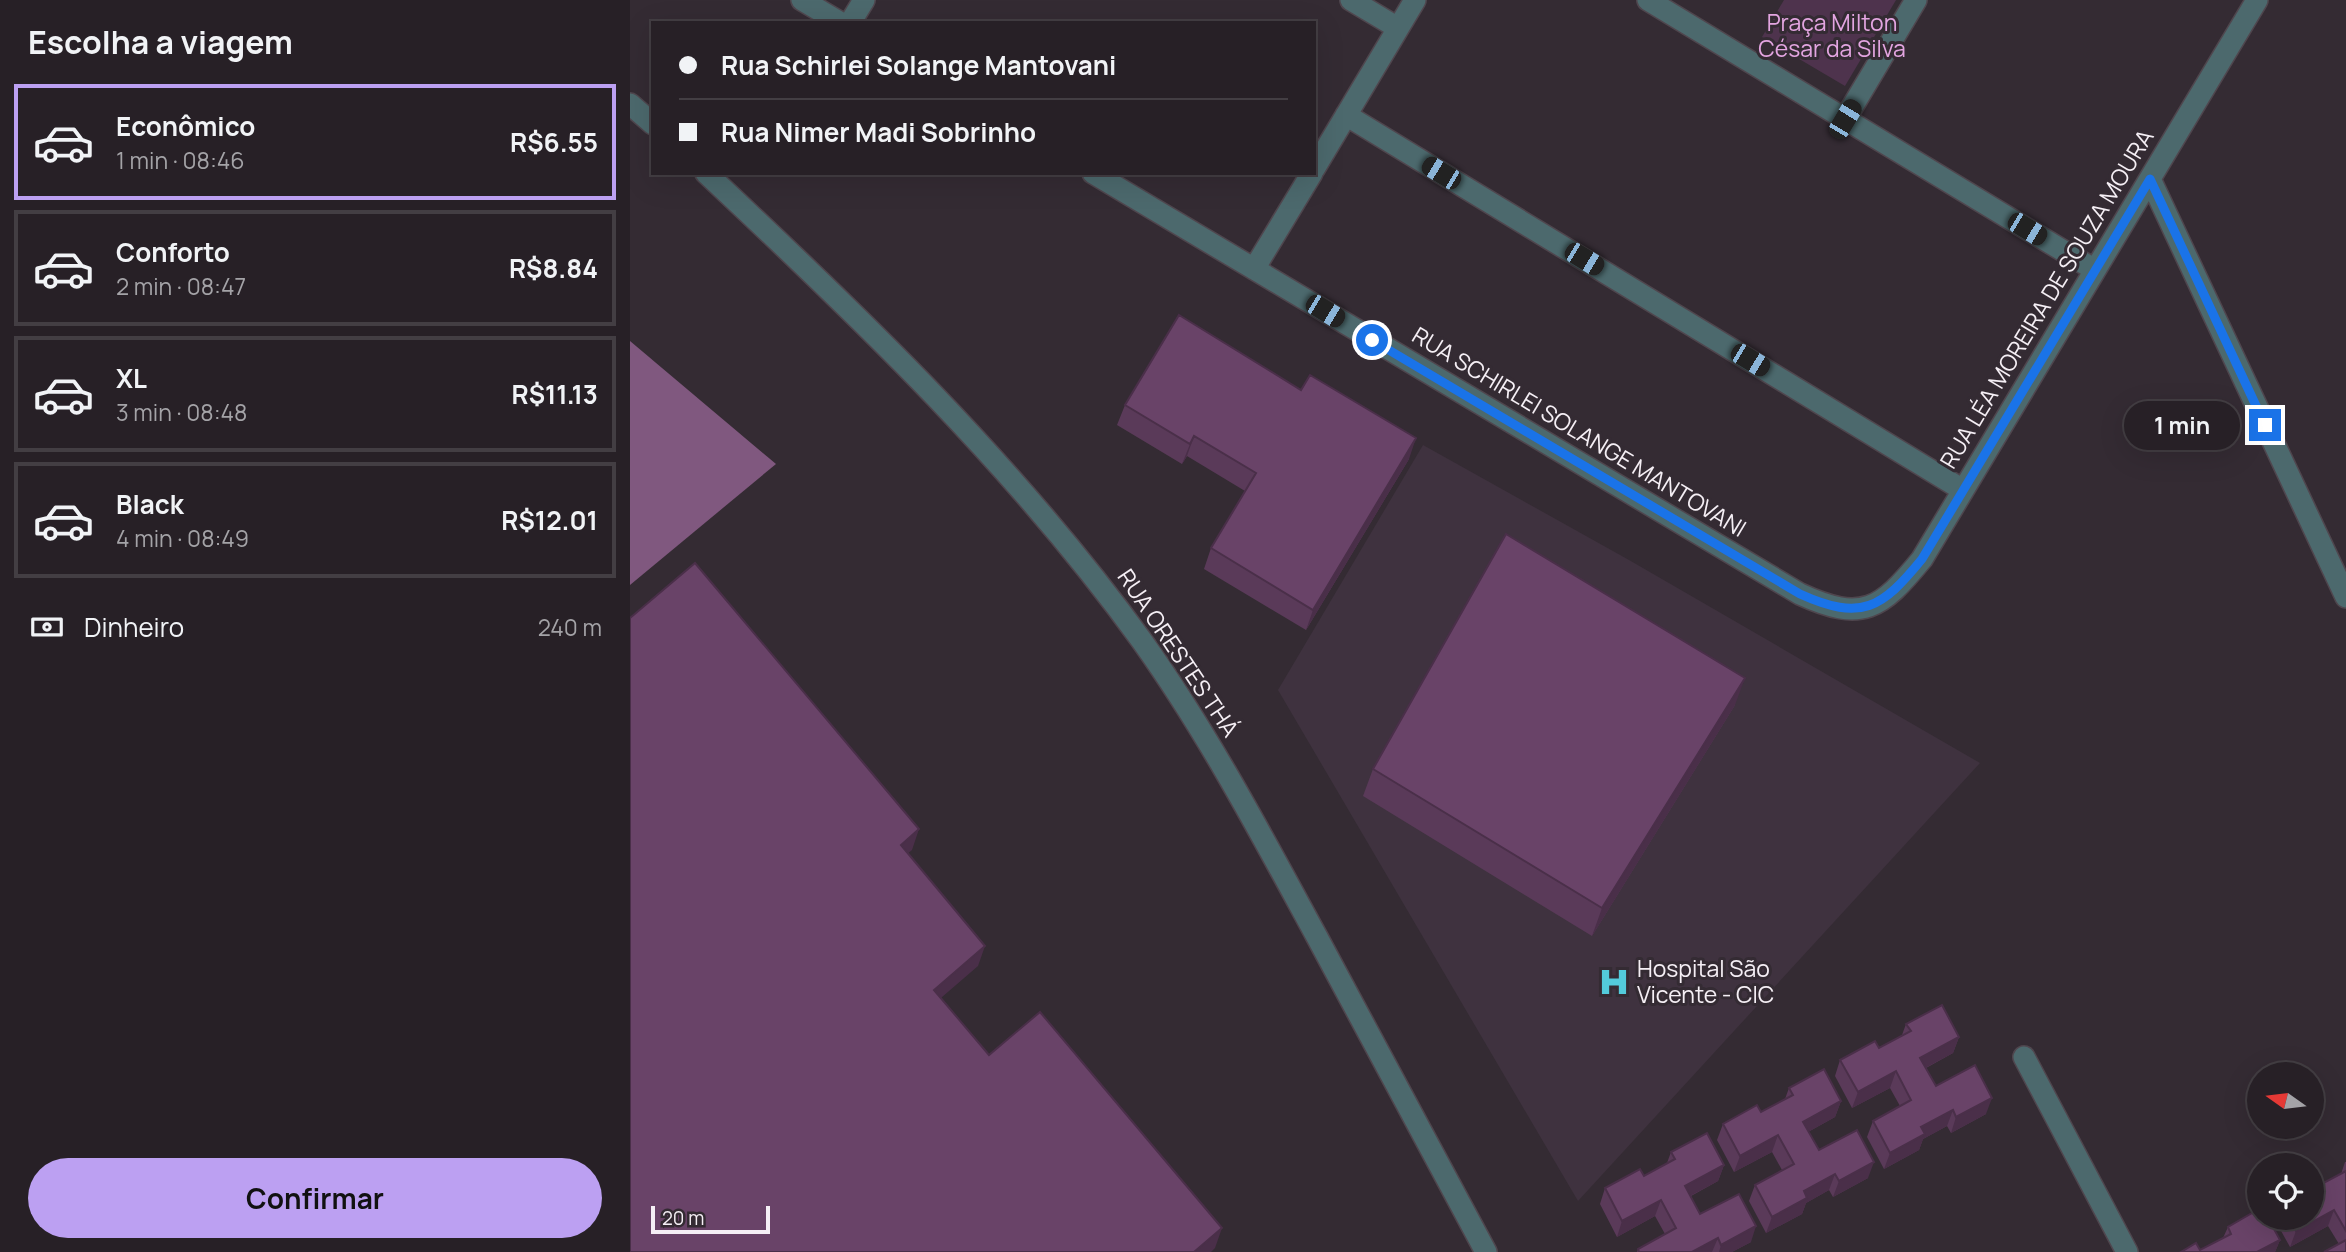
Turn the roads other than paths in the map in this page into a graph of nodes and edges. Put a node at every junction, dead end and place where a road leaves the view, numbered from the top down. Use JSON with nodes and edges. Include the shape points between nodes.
{"nodes":[{"id":1,"x":802,"y":0,"type":"edge"},
{"id":2,"x":864,"y":0,"type":"edge"},
{"id":3,"x":1351,"y":0,"type":"edge"},
{"id":4,"x":1415,"y":0,"type":"edge"},
{"id":5,"x":1648,"y":0,"type":"edge"},
{"id":6,"x":1916,"y":0,"type":"edge"},
{"id":7,"x":2257,"y":0,"type":"edge"},
{"id":8,"x":838,"y":21,"type":"edge"},
{"id":9,"x":851,"y":21,"type":"edge"},
{"id":10,"x":1398,"y":28,"type":"junction"},
{"id":11,"x":630,"y":104,"type":"edge"},
{"id":12,"x":1346,"y":115,"type":"junction"},
{"id":13,"x":1845,"y":119,"type":"junction"},
{"id":14,"x":651,"y":122,"type":"edge"},
{"id":15,"x":1316,"y":166,"type":"edge"},
{"id":16,"x":708,"y":175,"type":"edge"},
{"id":17,"x":1096,"y":175,"type":"edge"},
{"id":18,"x":1311,"y":175,"type":"edge"},
{"id":19,"x":2150,"y":179,"type":"junction"},
{"id":20,"x":1254,"y":269,"type":"junction"},
{"id":21,"x":2095,"y":270,"type":"junction"},
{"id":22,"x":1963,"y":490,"type":"junction"},
{"id":23,"x":2346,"y":597,"type":"edge"},
{"id":24,"x":1864,"y":609,"type":"joint"},
{"id":25,"x":2024,"y":1057,"type":"dead end"},
{"id":26,"x":1486,"y":1252,"type":"edge"},
{"id":27,"x":2127,"y":1252,"type":"edge"}],
"edges":[{"from":1,"to":8,"type":"street"},
{"from":2,"to":9,"type":"street"},
{"from":3,"to":10,"type":"street"},
{"from":4,"to":10,"type":"street"},
{"from":5,"to":13,"type":"street"},
{"from":6,"to":13,"type":"street"},
{"from":7,"to":19,"type":"street","name":"RUA LÉA MOREIRA DE SOUZA MOURA"},
{"from":10,"to":12,"type":"street"},
{"from":11,"to":14,"type":"street"},
{"from":12,"to":15,"type":"street"},
{"from":12,"to":22,"type":"street"},
{"from":13,"to":21,"type":"street"},
{"from":16,"to":26,"type":"street","name":"RUA ORESTES THÁ","via":[[925,385],[1010,475],[1142,642],[1199,725],[1244,803]]},
{"from":17,"to":20,"type":"street","name":"RUA SCHIRLEI SOLANGE MANTOVANI"},
{"from":18,"to":20,"type":"street"},
{"from":19,"to":21,"type":"street","name":"RUA LÉA MOREIRA DE SOUZA MOURA"},
{"from":19,"to":23,"type":"street"},
{"from":20,"to":24,"type":"street","name":"RUA SCHIRLEI SOLANGE MANTOVANI","via":[[1800,594],[1841,609]]},
{"from":21,"to":22,"type":"street","name":"RUA LÉA MOREIRA DE SOUZA MOURA"},
{"from":22,"to":24,"type":"street","name":"RUA LÉA MOREIRA DE SOUZA MOURA","via":[[1904,581]]},
{"from":25,"to":27,"type":"street"}]}
